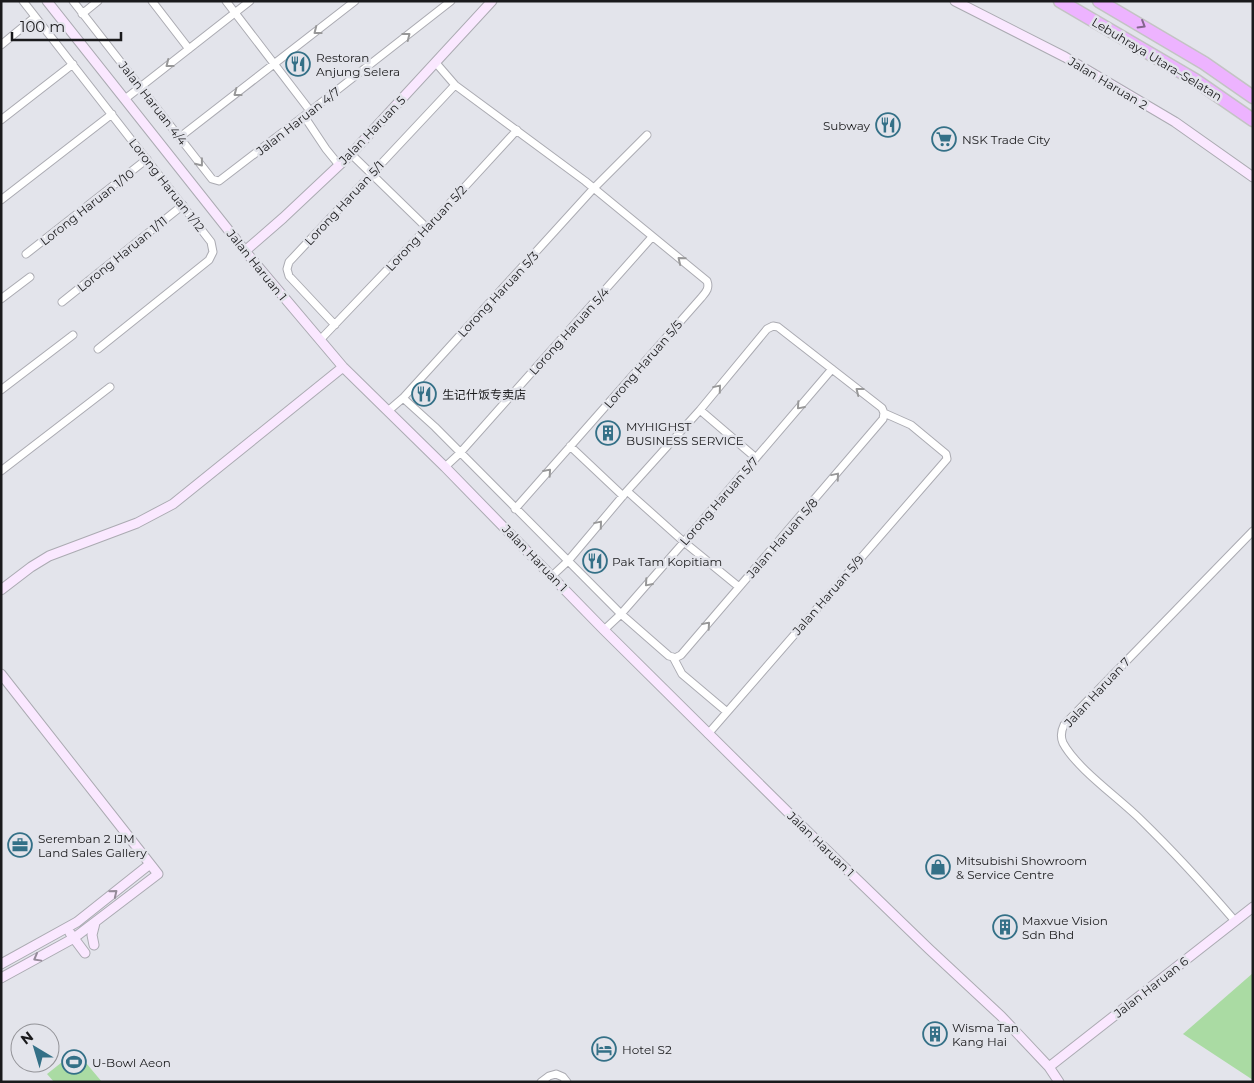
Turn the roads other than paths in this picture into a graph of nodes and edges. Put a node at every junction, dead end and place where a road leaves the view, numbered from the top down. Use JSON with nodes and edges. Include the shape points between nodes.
{"nodes":[{"id":1,"x":23,"y":1,"type":"edge"},
{"id":2,"x":47,"y":1,"type":"edge"},
{"id":3,"x":73,"y":1,"type":"edge"},
{"id":4,"x":98,"y":1,"type":"edge"},
{"id":5,"x":152,"y":1,"type":"edge"},
{"id":6,"x":226,"y":1,"type":"edge"},
{"id":7,"x":250,"y":1,"type":"edge"},
{"id":8,"x":355,"y":1,"type":"edge"},
{"id":9,"x":451,"y":1,"type":"edge"},
{"id":10,"x":492,"y":1,"type":"edge"},
{"id":11,"x":955,"y":1,"type":"edge"},
{"id":12,"x":1060,"y":1,"type":"edge"},
{"id":13,"x":1099,"y":1,"type":"edge"},
{"id":14,"x":235,"y":13,"type":"junction"},
{"id":15,"x":82,"y":14,"type":"junction"},
{"id":16,"x":35,"y":17,"type":"junction"},
{"id":17,"x":1,"y":44,"type":"edge"},
{"id":18,"x":189,"y":49,"type":"junction"},
{"id":19,"x":436,"y":63,"type":"junction"},
{"id":20,"x":73,"y":64,"type":"junction"},
{"id":21,"x":275,"y":64,"type":"junction"},
{"id":22,"x":455,"y":85,"type":"junction"},
{"id":23,"x":140,"y":87,"type":"junction"},
{"id":24,"x":1253,"y":97,"type":"edge"},
{"id":25,"x":124,"y":99,"type":"junction"},
{"id":26,"x":112,"y":114,"type":"junction"},
{"id":27,"x":308,"y":114,"type":"junction"},
{"id":28,"x":1,"y":120,"type":"edge"},
{"id":29,"x":1253,"y":120,"type":"edge"},
{"id":30,"x":517,"y":130,"type":"junction"},
{"id":31,"x":648,"y":135,"type":"dead end"},
{"id":32,"x":180,"y":137,"type":"junction"},
{"id":33,"x":351,"y":154,"type":"junction"},
{"id":34,"x":147,"y":159,"type":"junction"},
{"id":35,"x":339,"y":165,"type":"junction"},
{"id":36,"x":371,"y":175,"type":"junction"},
{"id":37,"x":1253,"y":177,"type":"edge"},
{"id":38,"x":215,"y":181,"type":"joint"},
{"id":39,"x":593,"y":189,"type":"junction"},
{"id":40,"x":1,"y":200,"type":"edge"},
{"id":41,"x":183,"y":205,"type":"junction"},
{"id":42,"x":427,"y":228,"type":"junction"},
{"id":43,"x":652,"y":237,"type":"junction"},
{"id":44,"x":245,"y":251,"type":"junction"},
{"id":45,"x":26,"y":254,"type":"dead end"},
{"id":46,"x":30,"y":277,"type":"dead end"},
{"id":47,"x":1,"y":299,"type":"edge"},
{"id":48,"x":62,"y":302,"type":"dead end"},
{"id":49,"x":335,"y":325,"type":"junction"},
{"id":50,"x":73,"y":335,"type":"dead end"},
{"id":51,"x":320,"y":340,"type":"junction"},
{"id":52,"x":98,"y":349,"type":"dead end"},
{"id":53,"x":343,"y":368,"type":"junction"},
{"id":54,"x":832,"y":369,"type":"junction"},
{"id":55,"x":110,"y":387,"type":"dead end"},
{"id":56,"x":1,"y":390,"type":"edge"},
{"id":57,"x":403,"y":398,"type":"junction"},
{"id":58,"x":700,"y":410,"type":"junction"},
{"id":59,"x":388,"y":411,"type":"junction"},
{"id":60,"x":884,"y":413,"type":"junction"},
{"id":61,"x":570,"y":446,"type":"junction"},
{"id":62,"x":460,"y":453,"type":"junction"},
{"id":63,"x":756,"y":458,"type":"junction"},
{"id":64,"x":445,"y":467,"type":"junction"},
{"id":65,"x":1,"y":471,"type":"edge"},
{"id":66,"x":625,"y":493,"type":"junction"},
{"id":67,"x":515,"y":508,"type":"junction"},
{"id":68,"x":1253,"y":531,"type":"edge"},
{"id":69,"x":684,"y":542,"type":"junction"},
{"id":70,"x":568,"y":561,"type":"junction"},
{"id":71,"x":552,"y":576,"type":"junction"},
{"id":72,"x":739,"y":587,"type":"junction"},
{"id":73,"x":1,"y":590,"type":"edge"},
{"id":74,"x":621,"y":614,"type":"junction"},
{"id":75,"x":604,"y":630,"type":"junction"},
{"id":76,"x":673,"y":657,"type":"junction"},
{"id":77,"x":1,"y":674,"type":"edge"},
{"id":78,"x":727,"y":712,"type":"junction"},
{"id":79,"x":708,"y":734,"type":"junction"},
{"id":80,"x":150,"y":864,"type":"junction"},
{"id":81,"x":1253,"y":907,"type":"edge"},
{"id":82,"x":1235,"y":921,"type":"junction"},
{"id":83,"x":77,"y":922,"type":"junction"},
{"id":84,"x":95,"y":923,"type":"junction"},
{"id":85,"x":66,"y":929,"type":"junction"},
{"id":86,"x":84,"y":931,"type":"junction"},
{"id":87,"x":74,"y":938,"type":"junction"},
{"id":88,"x":94,"y":945,"type":"dead end"},
{"id":89,"x":58,"y":946,"type":"junction"},
{"id":90,"x":1,"y":964,"type":"edge"},
{"id":91,"x":1,"y":978,"type":"edge"},
{"id":92,"x":1049,"y":1067,"type":"junction"},
{"id":93,"x":541,"y":1082,"type":"edge"},
{"id":94,"x":567,"y":1082,"type":"edge"},
{"id":95,"x":1059,"y":1082,"type":"edge"}],
"edges":[{"from":1,"to":16,"type":"street","name":"Lorong Haruan 1/12"},
{"from":2,"to":25,"type":"main road","name":"Jalan Haruan 1"},
{"from":3,"to":15,"type":"street","name":"Jalan Haruan 4/4"},
{"from":4,"to":15,"type":"street"},
{"from":5,"to":18,"type":"street"},
{"from":6,"to":14,"type":"street"},
{"from":7,"to":14,"type":"street"},
{"from":8,"to":21,"type":"street","one_way":true},
{"from":27,"to":9,"type":"street","name":"Jalan Haruan 4/7","one_way":true},
{"from":10,"to":19,"type":"main road","name":"Jalan Haruan 5"},
{"from":11,"to":37,"type":"main road","name":"Jalan Haruan 2","via":[[1065,57],[1175,122]]},
{"from":12,"to":29,"type":"highway","name":"Lebuhraya Utara–Selatan","via":[[1196,80]]},
{"from":13,"to":24,"type":"highway","name":"Lebuhraya Utara–Selatan","one_way":true,"via":[[1204,63]]},
{"from":14,"to":18,"type":"street"},
{"from":14,"to":21,"type":"street"},
{"from":15,"to":23,"type":"street","name":"Jalan Haruan 4/4"},
{"from":16,"to":17,"type":"street"},
{"from":16,"to":20,"type":"street","name":"Lorong Haruan 1/12"},
{"from":18,"to":23,"type":"street","one_way":true},
{"from":19,"to":22,"type":"street"},
{"from":19,"to":33,"type":"main road","name":"Jalan Haruan 5"},
{"from":20,"to":26,"type":"street","name":"Lorong Haruan 1/12"},
{"from":20,"to":28,"type":"street"},
{"from":21,"to":27,"type":"street"},
{"from":21,"to":32,"type":"street","one_way":true},
{"from":22,"to":30,"type":"street"},
{"from":22,"to":36,"type":"street","name":"Lorong Haruan 5/1"},
{"from":23,"to":25,"type":"street"},
{"from":23,"to":32,"type":"street","name":"Jalan Haruan 4/4"},
{"from":25,"to":44,"type":"main road","name":"Jalan Haruan 1"},
{"from":26,"to":34,"type":"street","name":"Lorong Haruan 1/12"},
{"from":26,"to":40,"type":"street"},
{"from":27,"to":35,"type":"street","via":[[326,149]]},
{"from":27,"to":38,"type":"street","name":"Jalan Haruan 4/7","via":[[223,179]]},
{"from":30,"to":39,"type":"street"},
{"from":30,"to":42,"type":"street","name":"Lorong Haruan 5/2"},
{"from":31,"to":39,"type":"street","name":"Lorong Haruan 5/3"},
{"from":32,"to":38,"type":"street","name":"Jalan Haruan 4/4","one_way":true},
{"from":33,"to":35,"type":"main road","name":"Jalan Haruan 5"},
{"from":33,"to":36,"type":"street"},
{"from":34,"to":41,"type":"street","name":"Lorong Haruan 1/12"},
{"from":34,"to":45,"type":"street","name":"Lorong Haruan 1/10"},
{"from":35,"to":44,"type":"main road","name":"Jalan Haruan 5"},
{"from":36,"to":42,"type":"street"},
{"from":36,"to":49,"type":"street","name":"Lorong Haruan 5/1","via":[[286,269]]},
{"from":39,"to":43,"type":"street"},
{"from":39,"to":57,"type":"street","name":"Lorong Haruan 5/3"},
{"from":41,"to":48,"type":"street","name":"Lorong Haruan 1/11"},
{"from":41,"to":52,"type":"street","name":"Lorong Haruan 1/12","via":[[211,242],[213,252],[209,260]]},
{"from":42,"to":49,"type":"street","name":"Lorong Haruan 5/2"},
{"from":61,"to":43,"type":"street","name":"Lorong Haruan 5/5","one_way":true,"via":[[708,288],[707,281]]},
{"from":43,"to":62,"type":"street","name":"Lorong Haruan 5/4"},
{"from":44,"to":51,"type":"main road","name":"Jalan Haruan 1"},
{"from":46,"to":47,"type":"street"},
{"from":49,"to":51,"type":"street","name":"Lorong Haruan 5/2"},
{"from":50,"to":56,"type":"street"},
{"from":51,"to":53,"type":"main road","name":"Jalan Haruan 1"},
{"from":53,"to":59,"type":"main road","name":"Jalan Haruan 1"},
{"from":53,"to":73,"type":"main road","via":[[173,504],[138,523],[49,556]]},
{"from":58,"to":54,"type":"street","one_way":true,"via":[[767,329],[773,326]]},
{"from":60,"to":54,"type":"street","one_way":true,"via":[[882,408]]},
{"from":54,"to":63,"type":"street","name":"Lorong Haruan 5/7","one_way":true},
{"from":55,"to":65,"type":"street"},
{"from":57,"to":59,"type":"street","name":"Lorong Haruan 5/3"},
{"from":57,"to":62,"type":"street"},
{"from":58,"to":63,"type":"street"},
{"from":58,"to":66,"type":"street"},
{"from":59,"to":64,"type":"main road","name":"Jalan Haruan 1"},
{"from":72,"to":60,"type":"street","name":"Jalan Haruan 5/8","one_way":true,"via":[[883,419]]},
{"from":60,"to":78,"type":"street","name":"Jalan Haruan 5/9","via":[[911,425],[947,456]]},
{"from":61,"to":66,"type":"street"},
{"from":67,"to":61,"type":"street","name":"Lorong Haruan 5/5","one_way":true},
{"from":62,"to":64,"type":"street","name":"Lorong Haruan 5/4"},
{"from":62,"to":67,"type":"street"},
{"from":63,"to":69,"type":"street","name":"Lorong Haruan 5/7"},
{"from":64,"to":71,"type":"main road","name":"Jalan Haruan 1"},
{"from":66,"to":69,"type":"street"},
{"from":70,"to":66,"type":"street","one_way":true},
{"from":67,"to":70,"type":"street"},
{"from":68,"to":82,"type":"street","name":"Jalan Haruan 7","via":[[1064,725],[1061,732],[1062,741],[1072,756],[1141,819]]},
{"from":69,"to":72,"type":"street"},
{"from":69,"to":74,"type":"street","name":"Lorong Haruan 5/7","one_way":true},
{"from":70,"to":71,"type":"street"},
{"from":70,"to":74,"type":"street"},
{"from":71,"to":75,"type":"main road","name":"Jalan Haruan 1"},
{"from":76,"to":72,"type":"street","name":"Jalan Haruan 5/8","one_way":true,"via":[[681,655]]},
{"from":74,"to":75,"type":"street","name":"Lorong Haruan 5/7"},
{"from":74,"to":76,"type":"street"},
{"from":75,"to":79,"type":"main road","name":"Jalan Haruan 1"},
{"from":76,"to":78,"type":"street","via":[[682,674]]},
{"from":77,"to":80,"type":"main road"},
{"from":78,"to":79,"type":"street","name":"Jalan Haruan 5/9"},
{"from":79,"to":92,"type":"main road","name":"Jalan Haruan 1","via":[[1001,1016]]},
{"from":83,"to":80,"type":"main road","one_way":true},
{"from":80,"to":84,"type":"main road","via":[[158,874]]},
{"from":81,"to":82,"type":"main road","name":"Jalan Haruan 6"},
{"from":82,"to":92,"type":"main road","name":"Jalan Haruan 6"},
{"from":83,"to":85,"type":"main road"},
{"from":83,"to":86,"type":"main road"},
{"from":84,"to":86,"type":"main road"},
{"from":84,"to":88,"type":"main road"},
{"from":85,"to":87,"type":"main road"},
{"from":85,"to":90,"type":"main road"},
{"from":86,"to":87,"type":"main road"},
{"from":87,"to":89,"type":"main road"},
{"from":87,"to":89,"type":"main road","via":[[85,953]]},
{"from":89,"to":91,"type":"main road","one_way":true},
{"from":92,"to":95,"type":"main road","name":"Jalan Haruan 1"},
{"from":93,"to":94,"type":"street","via":[[556,1074]]}]}
